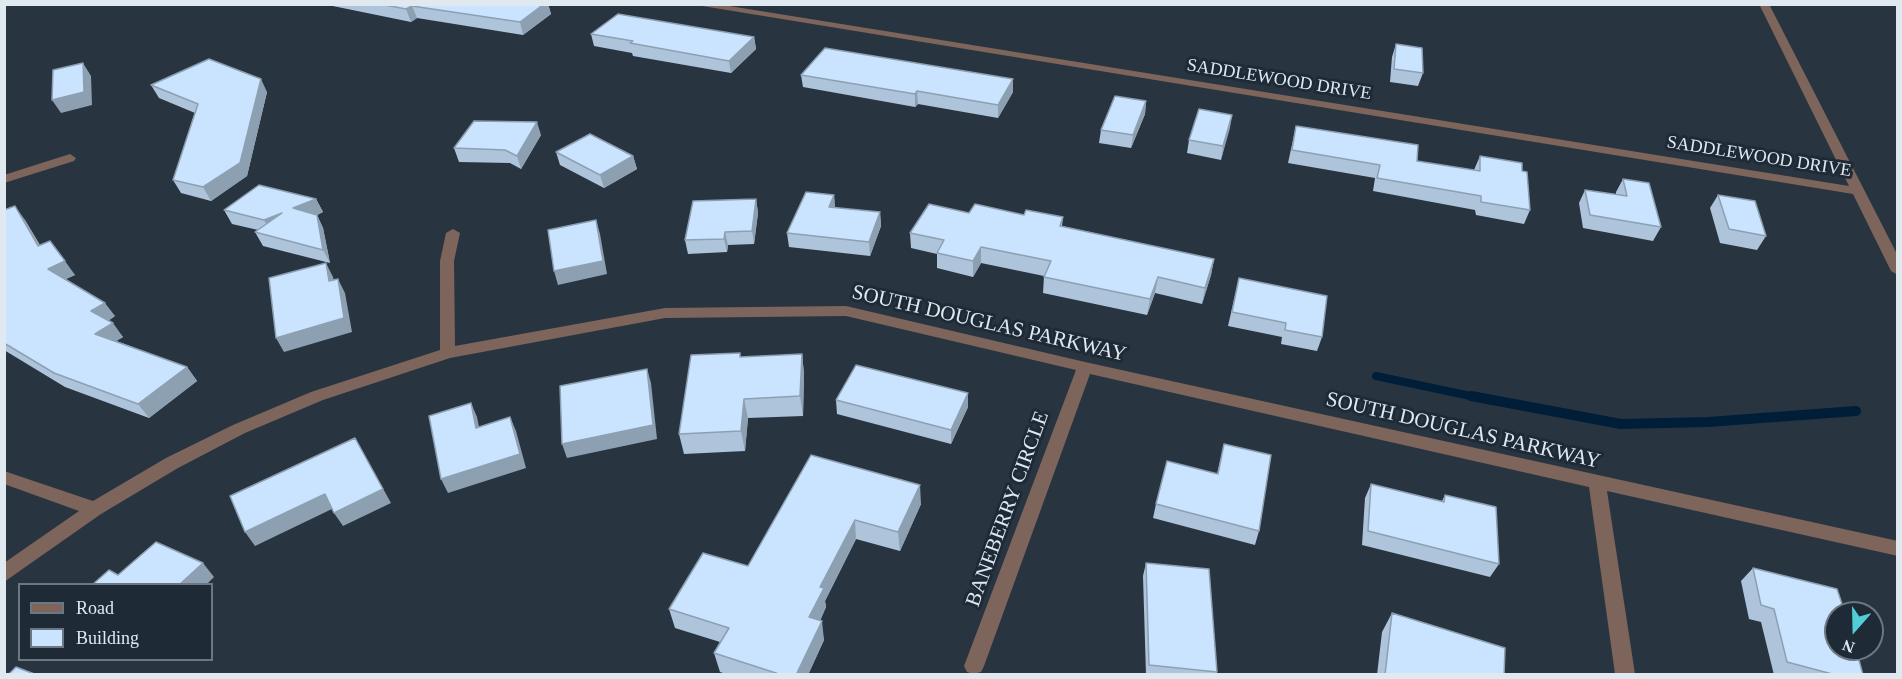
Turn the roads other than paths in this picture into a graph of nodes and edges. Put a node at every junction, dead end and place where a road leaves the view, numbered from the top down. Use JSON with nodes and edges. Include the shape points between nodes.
{"nodes":[{"id":1,"x":695,"y":4,"type":"edge"},
{"id":2,"x":1764,"y":4,"type":"edge"},
{"id":3,"x":70,"y":158,"type":"dead end"},
{"id":4,"x":4,"y":179,"type":"edge"},
{"id":5,"x":1858,"y":191,"type":"junction"},
{"id":6,"x":453,"y":233,"type":"dead end"},
{"id":7,"x":1898,"y":271,"type":"edge"},
{"id":8,"x":448,"y":353,"type":"junction"},
{"id":9,"x":1085,"y":367,"type":"junction"},
{"id":10,"x":4,"y":477,"type":"edge"},
{"id":11,"x":1596,"y":483,"type":"junction"},
{"id":12,"x":95,"y":508,"type":"junction"},
{"id":13,"x":1898,"y":549,"type":"edge"},
{"id":14,"x":4,"y":574,"type":"edge"},
{"id":15,"x":974,"y":666,"type":"dead end"},
{"id":16,"x":1625,"y":675,"type":"edge"}],
"edges":[{"from":1,"to":5,"type":"street","name":"SADDLEWOOD DRIVE"},
{"from":2,"to":5,"type":"street"},
{"from":3,"to":4,"type":"street"},
{"from":5,"to":7,"type":"street"},
{"from":6,"to":8,"type":"street","via":[[447,261]]},
{"from":8,"to":9,"type":"street","name":"SOUTH DOUGLAS PARKWAY","via":[[665,313],[846,311]]},
{"from":8,"to":12,"type":"street","name":"SOUTH DOUGLAS PARKWAY","via":[[317,396],[239,429]]},
{"from":9,"to":11,"type":"street","name":"SOUTH DOUGLAS PARKWAY"},
{"from":9,"to":15,"type":"street","name":"BANEBERRY CIRCLE"},
{"from":10,"to":12,"type":"street"},
{"from":11,"to":13,"type":"street","name":"SOUTH DOUGLAS PARKWAY"},
{"from":11,"to":16,"type":"street"},
{"from":12,"to":14,"type":"street","name":"SOUTH DOUGLAS PARKWAY"}]}
